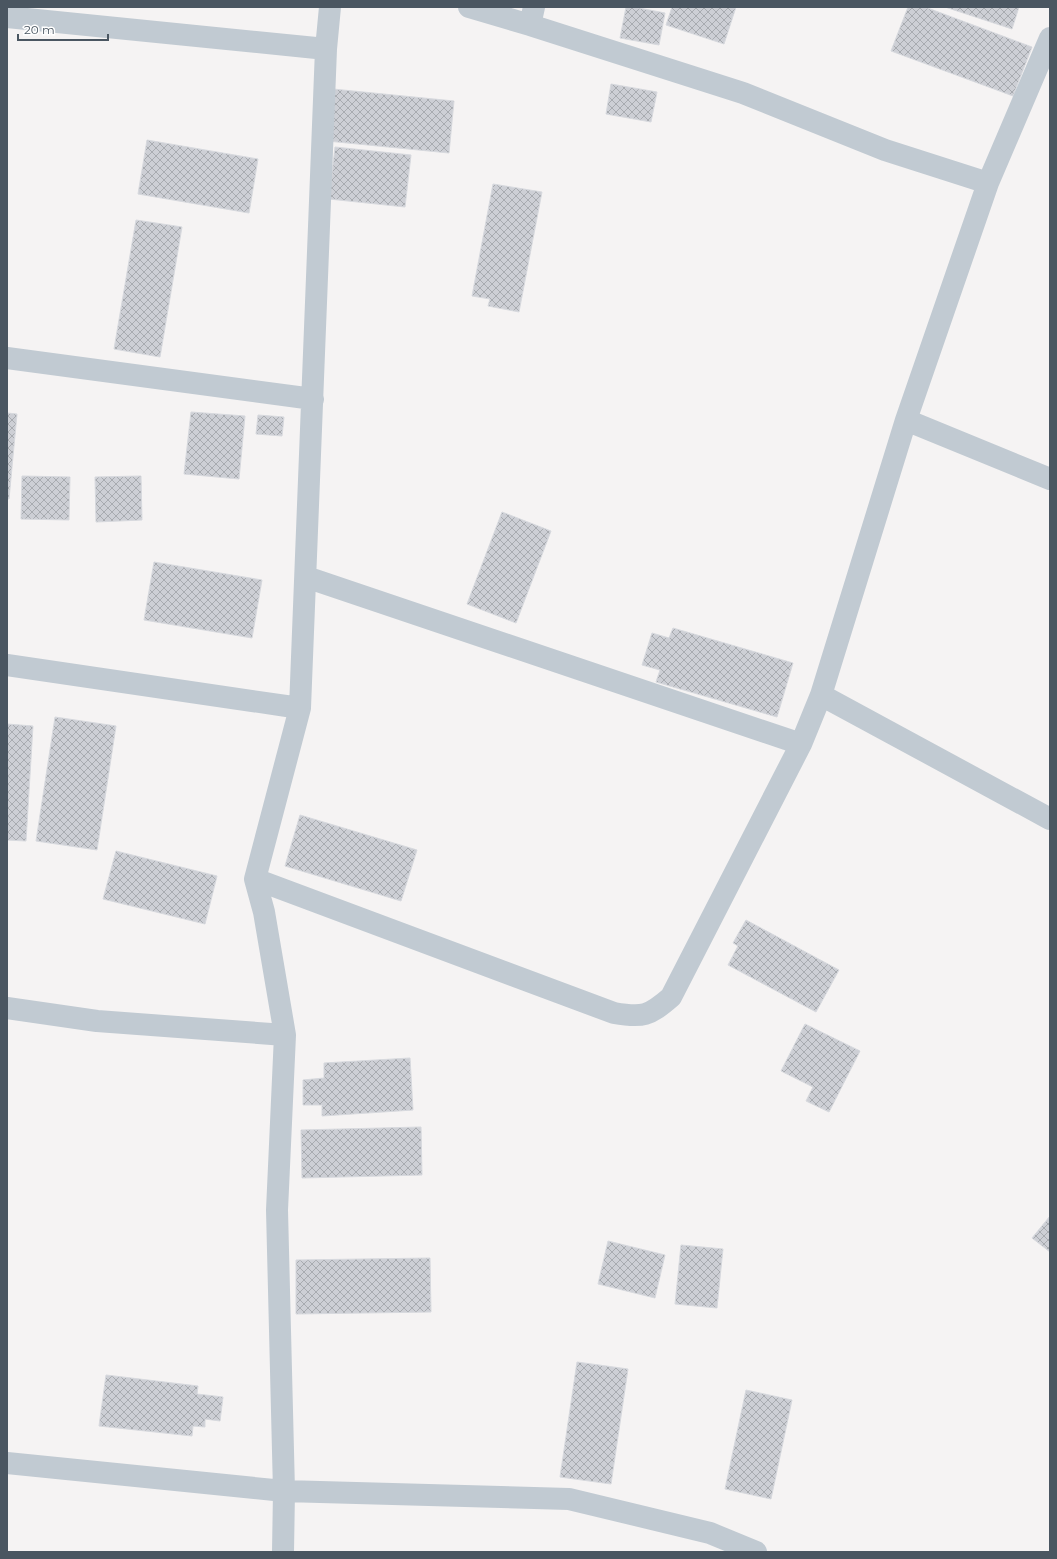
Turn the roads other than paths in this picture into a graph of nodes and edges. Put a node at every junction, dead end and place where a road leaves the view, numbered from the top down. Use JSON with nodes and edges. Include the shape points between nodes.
{"nodes":[{"id":1,"x":330,"y":7,"type":"edge"},
{"id":2,"x":470,"y":7,"type":"edge"},
{"id":3,"x":532,"y":16,"type":"edge"},
{"id":4,"x":7,"y":17,"type":"edge"},
{"id":5,"x":1050,"y":38,"type":"edge"},
{"id":6,"x":326,"y":49,"type":"junction"},
{"id":7,"x":988,"y":183,"type":"junction"},
{"id":8,"x":7,"y":358,"type":"edge"},
{"id":9,"x":313,"y":399,"type":"junction"},
{"id":10,"x":906,"y":420,"type":"junction"},
{"id":11,"x":1050,"y":479,"type":"edge"},
{"id":12,"x":306,"y":577,"type":"junction"},
{"id":13,"x":7,"y":665,"type":"edge"},
{"id":14,"x":821,"y":695,"type":"junction"},
{"id":15,"x":300,"y":708,"type":"junction"},
{"id":16,"x":801,"y":744,"type":"junction"},
{"id":17,"x":1050,"y":819,"type":"edge"},
{"id":18,"x":255,"y":879,"type":"junction"},
{"id":19,"x":7,"y":1008,"type":"edge"},
{"id":20,"x":285,"y":1035,"type":"junction"},
{"id":21,"x":7,"y":1463,"type":"edge"},
{"id":22,"x":284,"y":1492,"type":"junction"},
{"id":23,"x":283,"y":1552,"type":"edge"},
{"id":24,"x":756,"y":1552,"type":"edge"}],
"edges":[{"from":1,"to":6,"type":"street"},
{"from":2,"to":3,"type":"street"},
{"from":3,"to":7,"type":"street","via":[[743,93],[885,150]]},
{"from":4,"to":6,"type":"street"},
{"from":5,"to":7,"type":"street"},
{"from":6,"to":9,"type":"street"},
{"from":7,"to":10,"type":"street"},
{"from":8,"to":9,"type":"street"},
{"from":9,"to":12,"type":"street"},
{"from":10,"to":11,"type":"street"},
{"from":10,"to":14,"type":"street"},
{"from":12,"to":15,"type":"street"},
{"from":12,"to":16,"type":"street"},
{"from":13,"to":15,"type":"street"},
{"from":14,"to":16,"type":"street"},
{"from":14,"to":17,"type":"street"},
{"from":15,"to":18,"type":"street"},
{"from":16,"to":18,"type":"street","via":[[671,997],[657,1009],[646,1014],[633,1016],[614,1013]]},
{"from":18,"to":20,"type":"street","via":[[264,912]]},
{"from":19,"to":20,"type":"street","via":[[97,1021]]},
{"from":20,"to":22,"type":"street","via":[[277,1210]]},
{"from":21,"to":22,"type":"street"},
{"from":22,"to":23,"type":"street"},
{"from":22,"to":24,"type":"street","via":[[569,1499],[710,1533]]}]}
